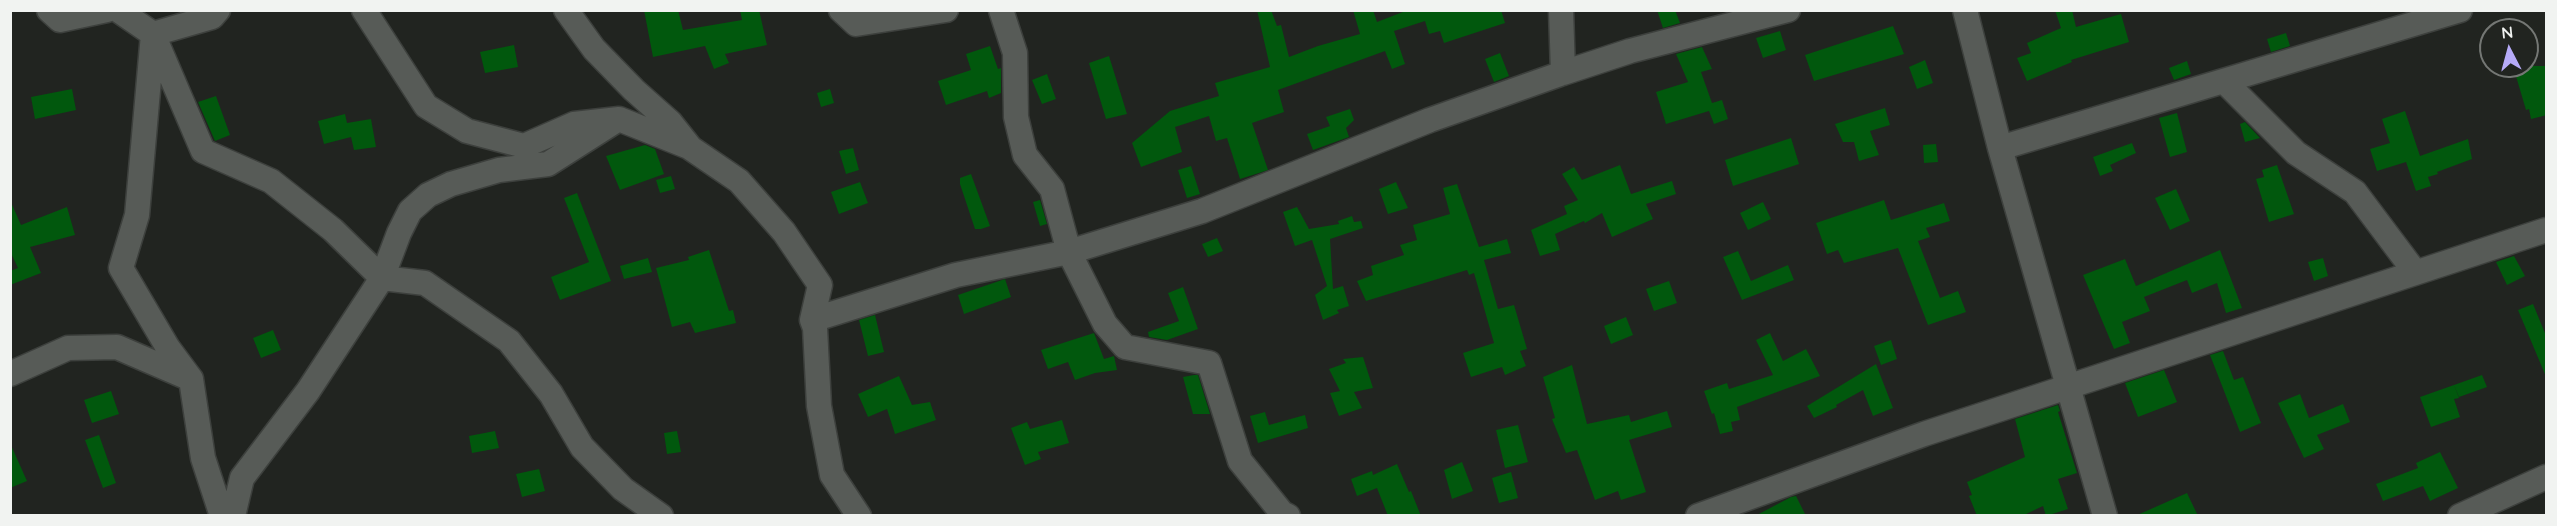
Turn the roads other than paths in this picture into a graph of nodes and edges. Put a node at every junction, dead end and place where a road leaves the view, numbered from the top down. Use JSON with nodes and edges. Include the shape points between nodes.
{"nodes":[{"id":1,"x":49,"y":10,"type":"edge"},
{"id":2,"x":107,"y":10,"type":"edge"},
{"id":3,"x":118,"y":10,"type":"edge"},
{"id":4,"x":218,"y":10,"type":"edge"},
{"id":5,"x":364,"y":10,"type":"edge"},
{"id":6,"x":566,"y":10,"type":"edge"},
{"id":7,"x":841,"y":10,"type":"edge"},
{"id":8,"x":946,"y":10,"type":"edge"},
{"id":9,"x":1001,"y":10,"type":"edge"},
{"id":10,"x":1561,"y":10,"type":"edge"},
{"id":11,"x":1788,"y":10,"type":"edge"},
{"id":12,"x":1965,"y":10,"type":"edge"},
{"id":13,"x":2460,"y":10,"type":"edge"},
{"id":14,"x":153,"y":34,"type":"junction"},
{"id":15,"x":1563,"y":73,"type":"junction"},
{"id":16,"x":2224,"y":81,"type":"junction"},
{"id":17,"x":619,"y":119,"type":"junction"},
{"id":18,"x":689,"y":147,"type":"junction"},
{"id":19,"x":2000,"y":148,"type":"junction"},
{"id":20,"x":2547,"y":230,"type":"edge"},
{"id":21,"x":1069,"y":252,"type":"junction"},
{"id":22,"x":2415,"y":272,"type":"junction"},
{"id":23,"x":382,"y":278,"type":"junction"},
{"id":24,"x":812,"y":320,"type":"junction"},
{"id":25,"x":10,"y":374,"type":"edge"},
{"id":26,"x":190,"y":379,"type":"junction"},
{"id":27,"x":2069,"y":386,"type":"junction"},
{"id":28,"x":2547,"y":477,"type":"edge"},
{"id":29,"x":222,"y":516,"type":"edge"},
{"id":30,"x":233,"y":516,"type":"edge"},
{"id":31,"x":661,"y":516,"type":"edge"},
{"id":32,"x":859,"y":516,"type":"edge"},
{"id":33,"x":1288,"y":516,"type":"edge"},
{"id":34,"x":1698,"y":516,"type":"edge"},
{"id":35,"x":2105,"y":516,"type":"edge"},
{"id":36,"x":2460,"y":516,"type":"edge"}],
"edges":[{"from":1,"to":2,"type":"street","via":[[60,20]]},
{"from":3,"to":14,"type":"street"},
{"from":4,"to":14,"type":"street","via":[[212,17]]},
{"from":5,"to":17,"type":"street","via":[[426,106],[467,131],[524,146],[574,124]]},
{"from":6,"to":18,"type":"street","via":[[594,49],[670,122]]},
{"from":7,"to":8,"type":"street","via":[[856,24]]},
{"from":9,"to":21,"type":"street","via":[[1016,53],[1016,117],[1025,155],[1052,189]]},
{"from":10,"to":15,"type":"street"},
{"from":11,"to":15,"type":"street","via":[[1630,51]]},
{"from":12,"to":19,"type":"street"},
{"from":13,"to":16,"type":"street"},
{"from":14,"to":23,"type":"street","via":[[203,151],[271,181],[333,230]]},
{"from":14,"to":26,"type":"street","via":[[137,215],[121,268]]},
{"from":15,"to":21,"type":"street","via":[[1430,120],[1212,208]]},
{"from":16,"to":19,"type":"street"},
{"from":16,"to":22,"type":"street","via":[[2296,153],[2355,192]]},
{"from":17,"to":18,"type":"street"},
{"from":17,"to":23,"type":"street","via":[[548,164],[499,170],[428,195],[411,211]]},
{"from":18,"to":24,"type":"street","via":[[740,182],[784,232],[820,285]]},
{"from":19,"to":27,"type":"street"},
{"from":20,"to":22,"type":"street"},
{"from":21,"to":24,"type":"street","via":[[956,275]]},
{"from":21,"to":33,"type":"street","via":[[1105,324],[1125,348],[1209,363],[1240,461]]},
{"from":22,"to":27,"type":"street"},
{"from":23,"to":30,"type":"street","via":[[308,391],[242,478]]},
{"from":23,"to":31,"type":"street","via":[[425,283],[509,341],[551,394],[582,447],[623,489]]},
{"from":24,"to":32,"type":"street","via":[[819,406],[832,475]]},
{"from":25,"to":26,"type":"street","via":[[68,348],[117,347]]},
{"from":26,"to":29,"type":"street","via":[[203,458]]},
{"from":27,"to":34,"type":"street"},
{"from":27,"to":35,"type":"street"},
{"from":28,"to":36,"type":"street"}]}
